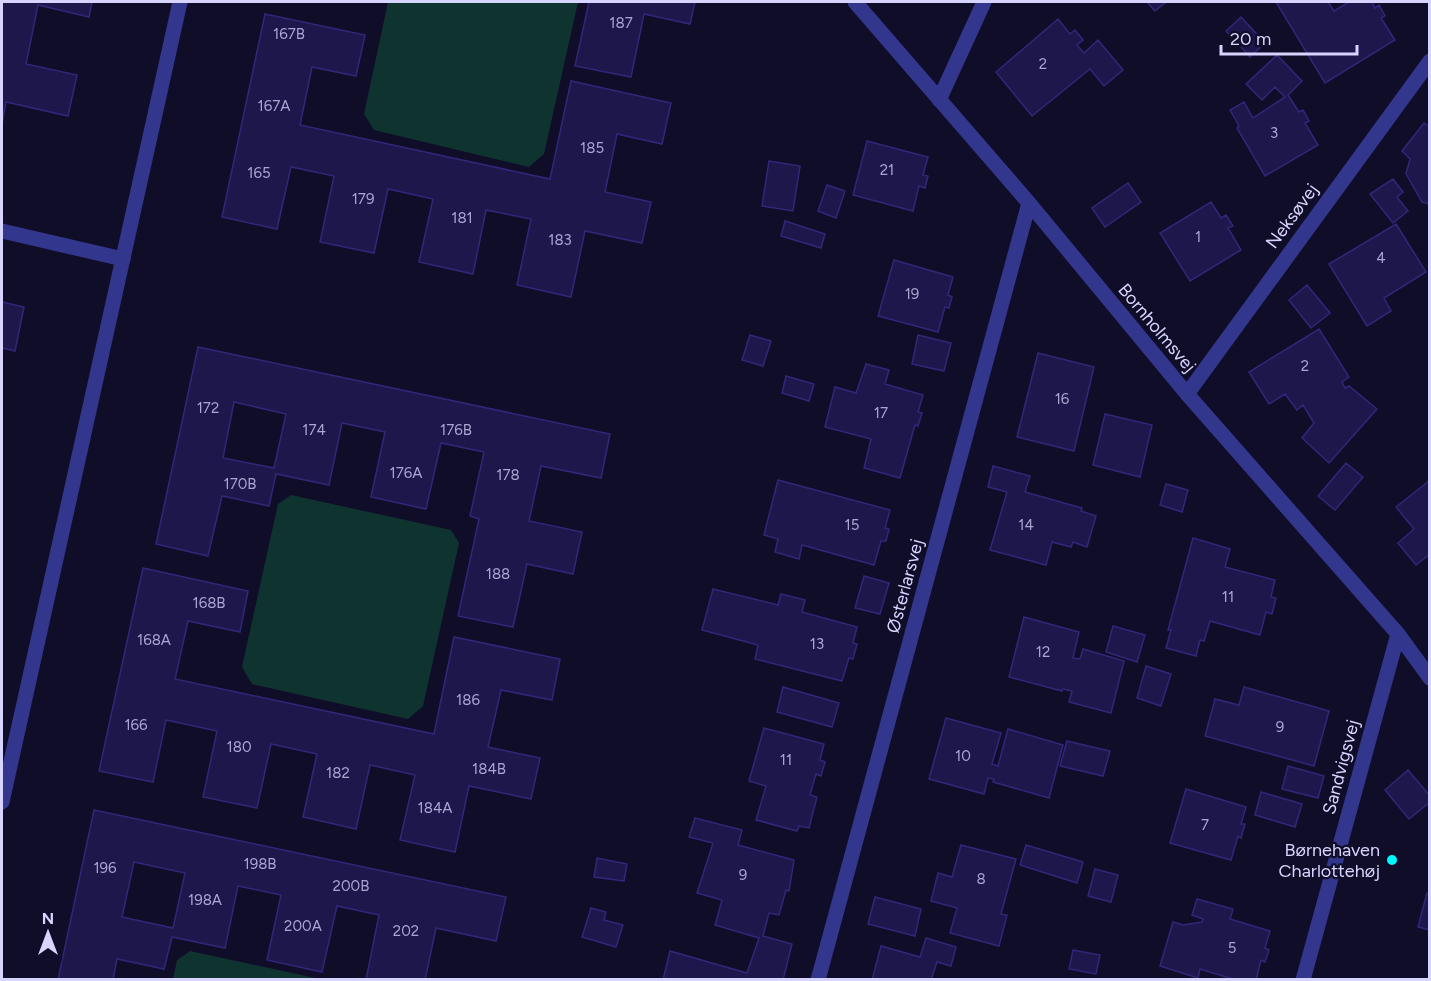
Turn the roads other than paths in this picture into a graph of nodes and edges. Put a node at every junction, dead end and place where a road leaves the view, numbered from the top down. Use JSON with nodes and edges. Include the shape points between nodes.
{"nodes":[{"id":1,"x":180,"y":2,"type":"edge"},
{"id":2,"x":855,"y":2,"type":"edge"},
{"id":3,"x":984,"y":2,"type":"edge"},
{"id":4,"x":1430,"y":61,"type":"edge"},
{"id":5,"x":939,"y":100,"type":"junction"},
{"id":6,"x":1029,"y":203,"type":"junction"},
{"id":7,"x":2,"y":231,"type":"edge"},
{"id":8,"x":123,"y":259,"type":"junction"},
{"id":9,"x":1187,"y":394,"type":"junction"},
{"id":10,"x":1398,"y":634,"type":"junction"},
{"id":11,"x":1430,"y":678,"type":"edge"},
{"id":12,"x":2,"y":802,"type":"edge"},
{"id":13,"x":818,"y":980,"type":"edge"},
{"id":14,"x":1303,"y":980,"type":"edge"}],
"edges":[{"from":1,"to":8,"type":"street"},
{"from":2,"to":5,"type":"street","name":"Bornholmsvej"},
{"from":3,"to":5,"type":"street"},
{"from":4,"to":9,"type":"street","name":"Neksøvej"},
{"from":5,"to":6,"type":"street","name":"Bornholmsvej"},
{"from":6,"to":9,"type":"street","name":"Bornholmsvej"},
{"from":6,"to":13,"type":"street","name":"Østerlarsvej"},
{"from":7,"to":8,"type":"street"},
{"from":8,"to":12,"type":"street"},
{"from":9,"to":10,"type":"street","name":"Bornholmsvej"},
{"from":10,"to":11,"type":"street","name":"Bornholmsvej"},
{"from":10,"to":14,"type":"street","name":"Sandvigsvej"}]}
